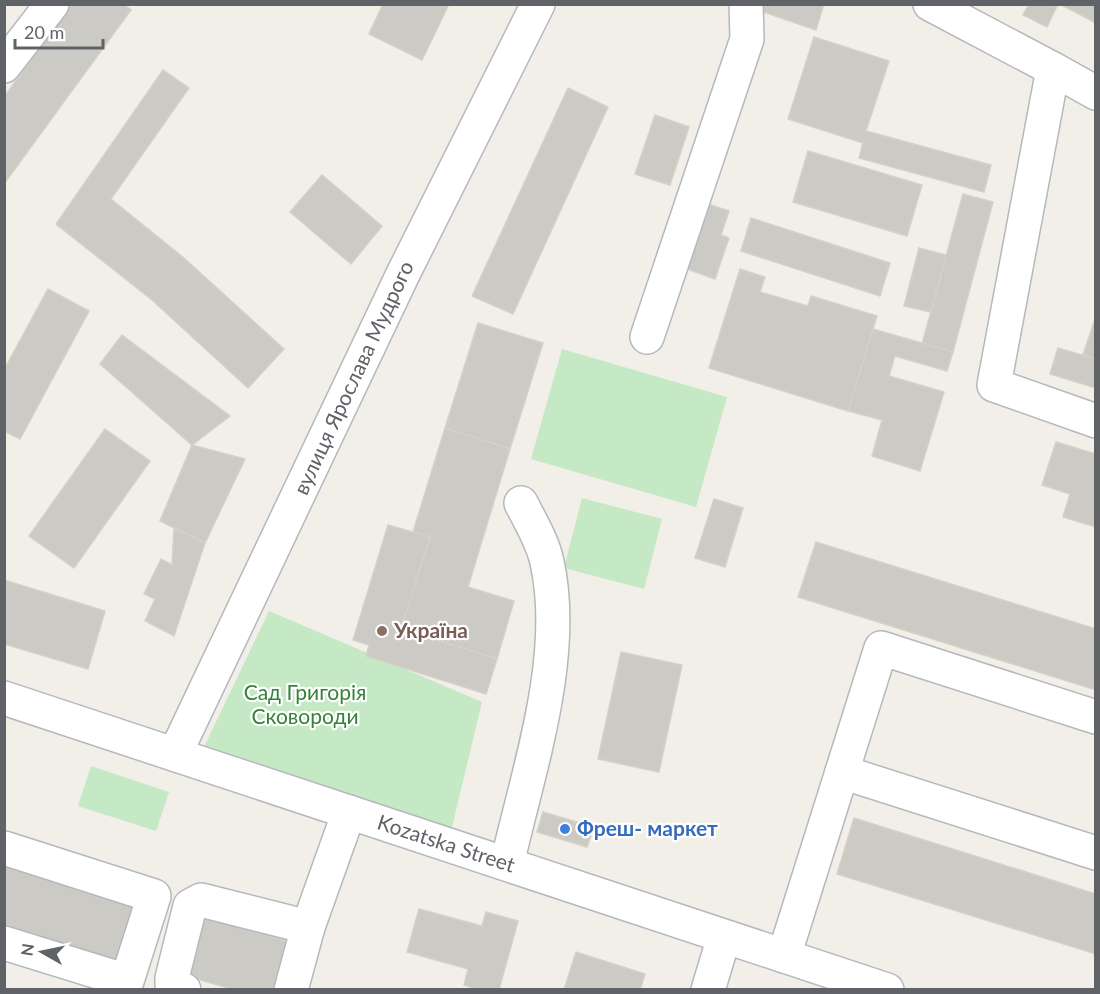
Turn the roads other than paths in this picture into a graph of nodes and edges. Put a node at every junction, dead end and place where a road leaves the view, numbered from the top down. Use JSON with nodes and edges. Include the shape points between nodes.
{"nodes":[{"id":1,"x":52,"y":4,"type":"edge"},
{"id":2,"x":538,"y":4,"type":"edge"},
{"id":3,"x":746,"y":4,"type":"edge"},
{"id":4,"x":930,"y":4,"type":"edge"},
{"id":5,"x":4,"y":66,"type":"edge"},
{"id":6,"x":1053,"y":69,"type":"junction"},
{"id":7,"x":1095,"y":93,"type":"edge"},
{"id":8,"x":647,"y":337,"type":"dead end"},
{"id":9,"x":1095,"y":421,"type":"edge"},
{"id":10,"x":521,"y":502,"type":"dead end"},
{"id":11,"x":4,"y":698,"type":"edge"},
{"id":12,"x":1095,"y":717,"type":"edge"},
{"id":13,"x":175,"y":754,"type":"junction"},
{"id":14,"x":842,"y":772,"type":"junction"},
{"id":15,"x":349,"y":812,"type":"junction"},
{"id":16,"x":4,"y":848,"type":"edge"},
{"id":17,"x":1095,"y":854,"type":"edge"},
{"id":18,"x":507,"y":864,"type":"junction"},
{"id":19,"x":308,"y":927,"type":"junction"},
{"id":20,"x":724,"y":937,"type":"junction"},
{"id":21,"x":4,"y":943,"type":"edge"},
{"id":22,"x":784,"y":956,"type":"junction"},
{"id":23,"x":184,"y":990,"type":"edge"},
{"id":24,"x":291,"y":990,"type":"edge"},
{"id":25,"x":708,"y":990,"type":"edge"},
{"id":26,"x":887,"y":990,"type":"edge"}],
"edges":[{"from":1,"to":5,"type":"street"},
{"from":2,"to":13,"type":"street","name":"вулиця Ярослава Мудрого","via":[[403,274]]},
{"from":3,"to":8,"type":"street","via":[[747,39]]},
{"from":4,"to":6,"type":"street"},
{"from":6,"to":7,"type":"street"},
{"from":6,"to":9,"type":"street","via":[[994,385]]},
{"from":10,"to":18,"type":"street","via":[[547,560],[552,623],[543,716]]},
{"from":11,"to":13,"type":"street","name":"Kozatska Street"},
{"from":12,"to":14,"type":"street","via":[[881,648]]},
{"from":13,"to":15,"type":"street","name":"Kozatska Street"},
{"from":14,"to":17,"type":"street"},
{"from":14,"to":22,"type":"street"},
{"from":15,"to":18,"type":"street","name":"Kozatska Street"},
{"from":15,"to":19,"type":"street"},
{"from":16,"to":21,"type":"street","via":[[154,896],[127,981]]},
{"from":18,"to":20,"type":"street","name":"Kozatska Street"},
{"from":19,"to":23,"type":"street","via":[[201,900],[190,906],[171,978],[172,985]]},
{"from":19,"to":24,"type":"street"},
{"from":20,"to":22,"type":"street","name":"Kozatska Street"},
{"from":20,"to":25,"type":"street"},
{"from":22,"to":26,"type":"street","name":"Kozatska Street"}]}
